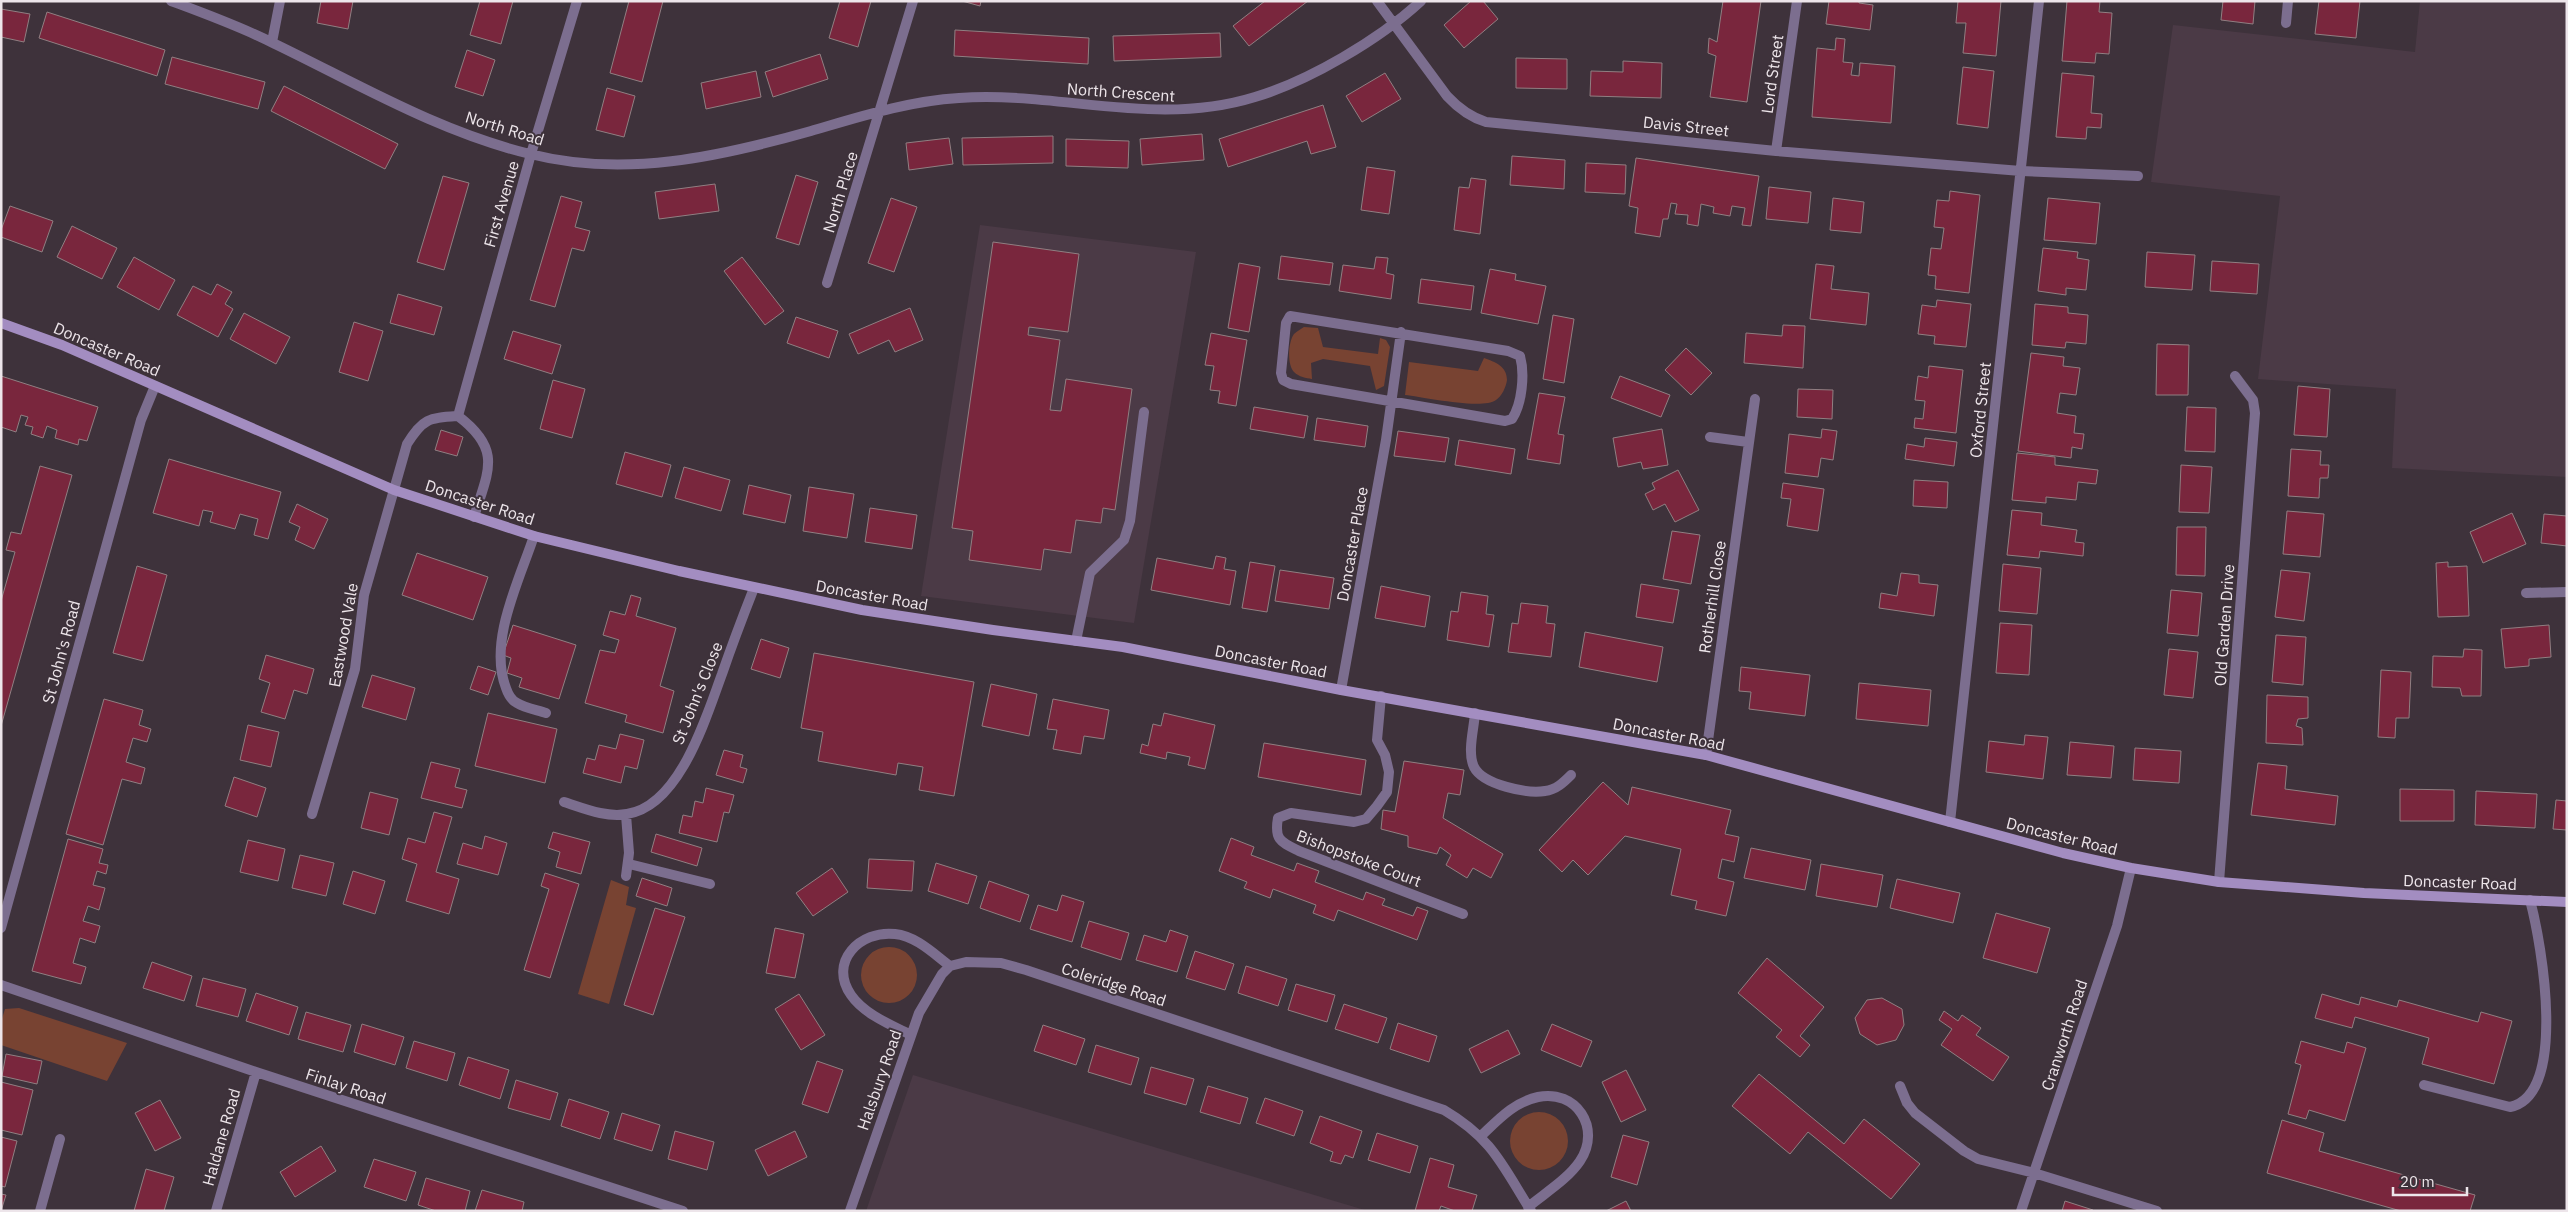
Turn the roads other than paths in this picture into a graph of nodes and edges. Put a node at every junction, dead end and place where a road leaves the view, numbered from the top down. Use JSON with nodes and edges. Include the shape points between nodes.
{"nodes":[{"id":1,"x":171,"y":1,"type":"edge"},
{"id":2,"x":280,"y":1,"type":"edge"},
{"id":3,"x":577,"y":1,"type":"edge"},
{"id":4,"x":914,"y":1,"type":"edge"},
{"id":5,"x":1376,"y":1,"type":"edge"},
{"id":6,"x":1421,"y":1,"type":"edge"},
{"id":7,"x":1797,"y":1,"type":"edge"},
{"id":8,"x":2039,"y":1,"type":"edge"},
{"id":9,"x":2288,"y":1,"type":"edge"},
{"id":10,"x":1394,"y":23,"type":"junction"},
{"id":11,"x":2286,"y":23,"type":"dead end"},
{"id":12,"x":272,"y":42,"type":"junction"},
{"id":13,"x":882,"y":111,"type":"junction"},
{"id":14,"x":1776,"y":151,"type":"junction"},
{"id":15,"x":531,"y":154,"type":"junction"},
{"id":16,"x":2020,"y":171,"type":"junction"},
{"id":17,"x":2138,"y":176,"type":"dead end"},
{"id":18,"x":827,"y":283,"type":"dead end"},
{"id":19,"x":1,"y":323,"type":"edge"},
{"id":20,"x":1401,"y":332,"type":"junction"},
{"id":21,"x":2235,"y":376,"type":"dead end"},
{"id":22,"x":155,"y":386,"type":"junction"},
{"id":23,"x":1755,"y":399,"type":"dead end"},
{"id":24,"x":1392,"y":403,"type":"junction"},
{"id":25,"x":1144,"y":412,"type":"dead end"},
{"id":26,"x":458,"y":416,"type":"junction"},
{"id":27,"x":1710,"y":436,"type":"dead end"},
{"id":28,"x":1748,"y":442,"type":"junction"},
{"id":29,"x":394,"y":490,"type":"junction"},
{"id":30,"x":474,"y":517,"type":"junction"},
{"id":31,"x":534,"y":536,"type":"junction"},
{"id":32,"x":754,"y":588,"type":"junction"},
{"id":33,"x":2567,"y":592,"type":"edge"},
{"id":34,"x":2526,"y":593,"type":"dead end"},
{"id":35,"x":1076,"y":641,"type":"junction"},
{"id":36,"x":1341,"y":690,"type":"junction"},
{"id":37,"x":1381,"y":696,"type":"junction"},
{"id":38,"x":546,"y":713,"type":"dead end"},
{"id":39,"x":1475,"y":713,"type":"junction"},
{"id":40,"x":1706,"y":755,"type":"junction"},
{"id":41,"x":1571,"y":775,"type":"dead end"},
{"id":42,"x":564,"y":802,"type":"dead end"},
{"id":43,"x":312,"y":814,"type":"dead end"},
{"id":44,"x":626,"y":815,"type":"junction"},
{"id":45,"x":1950,"y":822,"type":"junction"},
{"id":46,"x":629,"y":864,"type":"junction"},
{"id":47,"x":2132,"y":868,"type":"junction"},
{"id":48,"x":626,"y":876,"type":"dead end"},
{"id":49,"x":2219,"y":882,"type":"junction"},
{"id":50,"x":710,"y":884,"type":"dead end"},
{"id":51,"x":2530,"y":900,"type":"junction"},
{"id":52,"x":2567,"y":902,"type":"edge"},
{"id":53,"x":1463,"y":914,"type":"dead end"},
{"id":54,"x":1,"y":928,"type":"edge"},
{"id":55,"x":950,"y":966,"type":"junction"},
{"id":56,"x":1,"y":985,"type":"edge"},
{"id":57,"x":911,"y":1035,"type":"junction"},
{"id":58,"x":256,"y":1072,"type":"junction"},
{"id":59,"x":2424,"y":1085,"type":"dead end"},
{"id":60,"x":1900,"y":1086,"type":"dead end"},
{"id":61,"x":1481,"y":1136,"type":"junction"},
{"id":62,"x":60,"y":1139,"type":"dead end"},
{"id":63,"x":2034,"y":1173,"type":"junction"},
{"id":64,"x":1530,"y":1209,"type":"edge"},
{"id":65,"x":40,"y":1211,"type":"edge"},
{"id":66,"x":216,"y":1211,"type":"edge"},
{"id":67,"x":684,"y":1211,"type":"edge"},
{"id":68,"x":850,"y":1211,"type":"edge"},
{"id":69,"x":2021,"y":1211,"type":"edge"},
{"id":70,"x":2157,"y":1211,"type":"edge"}],
"edges":[{"from":1,"to":12,"type":"street","name":"North Road"},
{"from":2,"to":12,"type":"street"},
{"from":3,"to":15,"type":"street","name":"First Avenue"},
{"from":4,"to":13,"type":"street","name":"North Place"},
{"from":5,"to":10,"type":"street","name":"Davis Street"},
{"from":6,"to":10,"type":"street","name":"North Crescent"},
{"from":7,"to":14,"type":"street","name":"Lord Street"},
{"from":8,"to":16,"type":"street","name":"Oxford Street"},
{"from":9,"to":11,"type":"street"},
{"from":10,"to":13,"type":"street","name":"North Crescent","via":[[1347,54],[1298,80],[1256,97],[1217,106],[1182,111],[1139,110],[961,98]]},
{"from":10,"to":14,"type":"street","name":"Davis Street","via":[[1458,108],[1486,122]]},
{"from":12,"to":15,"type":"street","name":"North Road","via":[[413,113]]},
{"from":13,"to":15,"type":"street","name":"North Road","via":[[781,140],[657,164],[592,163]]},
{"from":13,"to":18,"type":"street","name":"North Place"},
{"from":14,"to":16,"type":"street","name":"Davis Street"},
{"from":15,"to":26,"type":"street","name":"First Avenue"},
{"from":16,"to":17,"type":"street","name":"Davis Street"},
{"from":16,"to":45,"type":"street","name":"Oxford Street"},
{"from":19,"to":22,"type":"street","name":"Doncaster Road","via":[[62,345]]},
{"from":20,"to":24,"type":"street","name":"Doncaster Place"},
{"from":20,"to":24,"type":"street","via":[[1299,316],[1290,316],[1286,323],[1283,380]]},
{"from":20,"to":24,"type":"street","via":[[1508,351],[1520,356],[1523,368],[1517,412],[1512,419],[1504,421]]},
{"from":21,"to":49,"type":"street","name":"Old Garden Drive","via":[[2252,400],[2255,413]]},
{"from":22,"to":29,"type":"street","name":"Doncaster Road"},
{"from":22,"to":54,"type":"street","name":"St John's Road","via":[[141,420]]},
{"from":23,"to":28,"type":"street","name":"Rotherhill Close"},
{"from":24,"to":36,"type":"street","name":"Doncaster Place"},
{"from":25,"to":35,"type":"street","via":[[1130,521],[1124,540],[1090,573]]},
{"from":26,"to":29,"type":"street","via":[[436,418],[419,425],[407,444]]},
{"from":26,"to":30,"type":"street","via":[[475,429],[487,446],[489,466]]},
{"from":27,"to":28,"type":"street"},
{"from":28,"to":40,"type":"street","name":"Rotherhill Close"},
{"from":29,"to":30,"type":"street","name":"Doncaster Road"},
{"from":29,"to":43,"type":"street","name":"Eastwood Vale","via":[[364,595],[353,677]]},
{"from":30,"to":31,"type":"street","name":"Doncaster Road"},
{"from":31,"to":32,"type":"street","name":"Doncaster Road"},
{"from":31,"to":38,"type":"street","via":[[500,637],[499,656],[510,697],[516,703]]},
{"from":32,"to":35,"type":"street","name":"Doncaster Road","via":[[862,610]]},
{"from":32,"to":44,"type":"street","name":"St John's Close","via":[[699,736],[683,765],[654,801],[642,810]]},
{"from":33,"to":34,"type":"street"},
{"from":35,"to":36,"type":"street","name":"Doncaster Road","via":[[1123,647]]},
{"from":36,"to":37,"type":"street","name":"Doncaster Road"},
{"from":37,"to":39,"type":"street","name":"Doncaster Road"},
{"from":37,"to":53,"type":"street","name":"Bishopstoke Court","via":[[1377,740],[1390,772],[1387,792],[1377,806],[1366,819],[1354,822],[1291,813],[1278,818],[1276,831],[1281,843],[1299,852]]},
{"from":39,"to":40,"type":"street","name":"Doncaster Road"},
{"from":39,"to":41,"type":"street","via":[[1471,751],[1475,768],[1486,779],[1526,791],[1546,791],[1558,787]]},
{"from":40,"to":45,"type":"street","name":"Doncaster Road"},
{"from":42,"to":44,"type":"street","via":[[609,814]]},
{"from":44,"to":46,"type":"street"},
{"from":45,"to":47,"type":"street","name":"Doncaster Road","via":[[2062,853]]},
{"from":46,"to":48,"type":"street"},
{"from":46,"to":50,"type":"street"},
{"from":47,"to":49,"type":"street","name":"Doncaster Road"},
{"from":47,"to":63,"type":"street","name":"Cranworth Road","via":[[2117,926]]},
{"from":49,"to":51,"type":"street","name":"Doncaster Road","via":[[2364,893]]},
{"from":51,"to":52,"type":"street","name":"Doncaster Road"},
{"from":51,"to":59,"type":"street","via":[[2542,944],[2550,1009],[2548,1058],[2532,1098],[2510,1107]]},
{"from":55,"to":57,"type":"street","name":"Halsbury Road","via":[[919,1012]]},
{"from":55,"to":57,"type":"street","via":[[909,938],[894,934],[862,941],[851,949],[844,963],[844,977],[850,994],[865,1009]]},
{"from":55,"to":61,"type":"street","name":"Coleridge Road","via":[[982,961],[1026,970],[1444,1110]]},
{"from":56,"to":58,"type":"street","name":"Finlay Road"},
{"from":57,"to":68,"type":"street","name":"Halsbury Road"},
{"from":58,"to":66,"type":"street","name":"Haldane Road"},
{"from":58,"to":67,"type":"street","name":"Finlay Road"},
{"from":60,"to":63,"type":"street","via":[[1915,1113],[1964,1151],[1978,1159]]},
{"from":61,"to":64,"type":"street","name":"Coleridge Road","via":[[1497,1155]]},
{"from":61,"to":64,"type":"street","name":"Coleridge Road","via":[[1515,1106],[1536,1098],[1553,1095],[1579,1110],[1587,1122],[1588,1136],[1580,1161]]},
{"from":62,"to":65,"type":"street"},
{"from":63,"to":69,"type":"street","name":"Cranworth Road"},
{"from":63,"to":70,"type":"street"}]}
